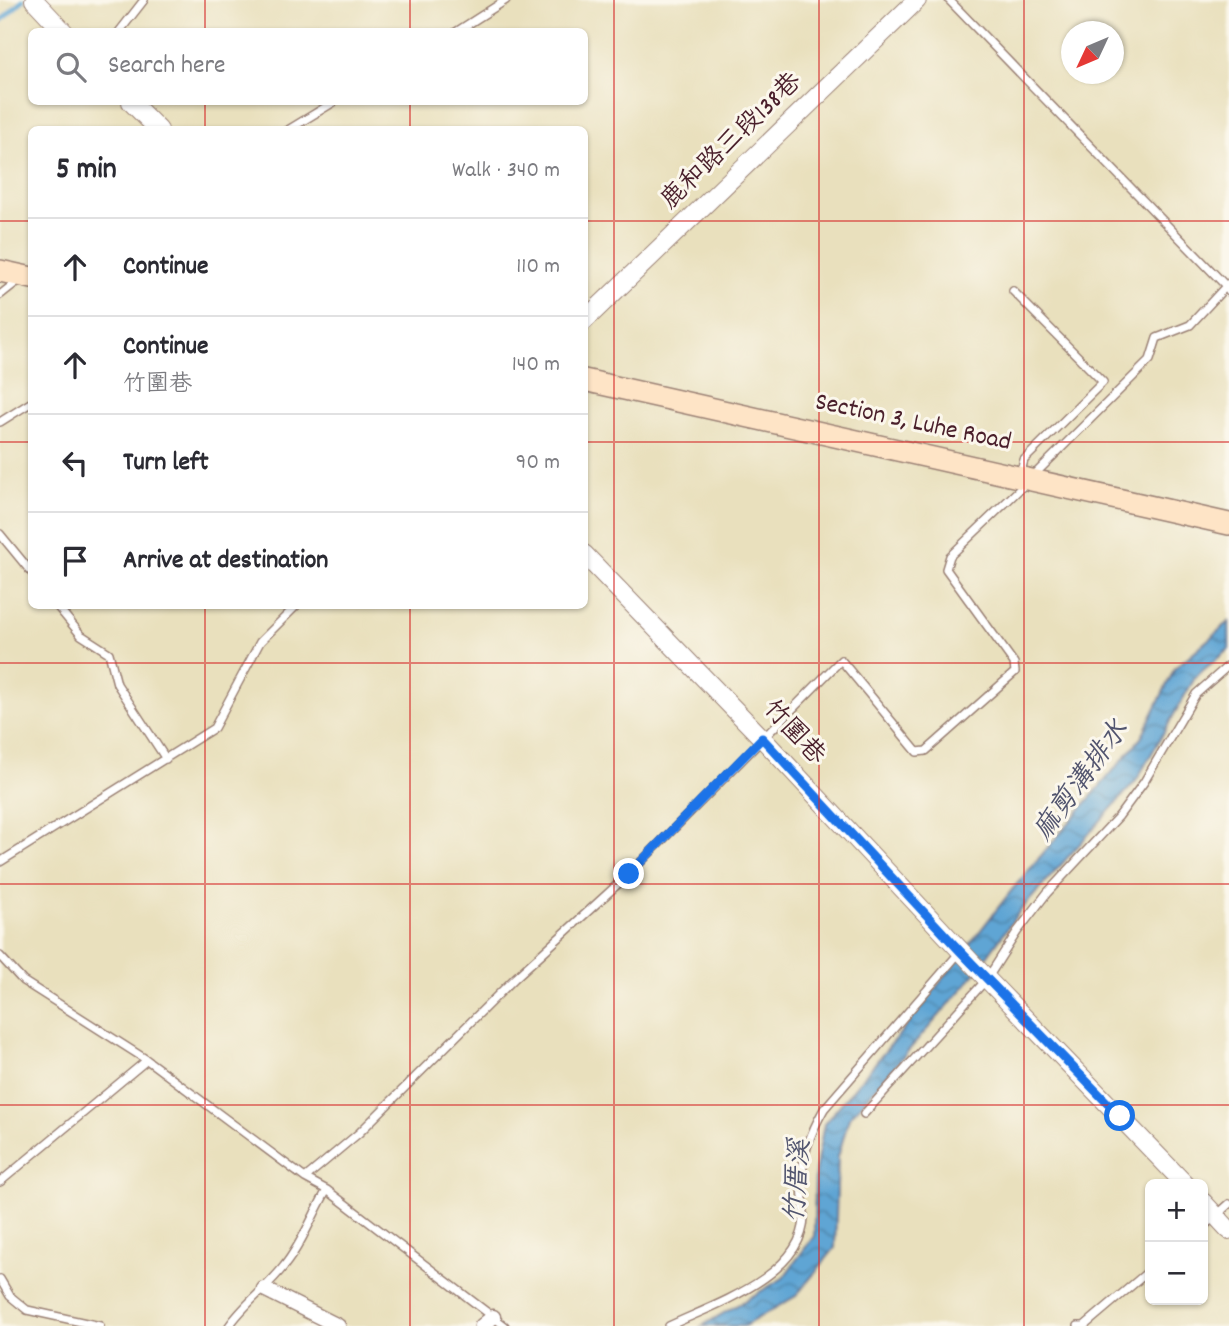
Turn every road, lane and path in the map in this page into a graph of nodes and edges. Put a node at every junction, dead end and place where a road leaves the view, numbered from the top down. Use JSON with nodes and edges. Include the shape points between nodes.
{"nodes":[{"id":1,"x":34,"y":0,"type":"edge"},
{"id":2,"x":145,"y":0,"type":"edge"},
{"id":3,"x":506,"y":0,"type":"edge"},
{"id":4,"x":917,"y":0,"type":"edge"},
{"id":5,"x":949,"y":0,"type":"edge"},
{"id":6,"x":60,"y":28,"type":"edge"},
{"id":7,"x":122,"y":28,"type":"edge"},
{"id":8,"x":462,"y":28,"type":"edge"},
{"id":9,"x":134,"y":105,"type":"edge"},
{"id":10,"x":329,"y":105,"type":"edge"},
{"id":11,"x":155,"y":126,"type":"edge"},
{"id":12,"x":295,"y":126,"type":"edge"},
{"id":13,"x":0,"y":271,"type":"edge"},
{"id":14,"x":28,"y":274,"type":"edge"},
{"id":15,"x":28,"y":275,"type":"edge"},
{"id":16,"x":1228,"y":287,"type":"edge"},
{"id":17,"x":1013,"y":291,"type":"dead end"},
{"id":18,"x":0,"y":295,"type":"edge"},
{"id":19,"x":588,"y":317,"type":"edge"},
{"id":20,"x":588,"y":381,"type":"edge"},
{"id":21,"x":28,"y":404,"type":"edge"},
{"id":22,"x":0,"y":422,"type":"edge"},
{"id":23,"x":1025,"y":477,"type":"junction"},
{"id":24,"x":1229,"y":524,"type":"edge"},
{"id":25,"x":0,"y":534,"type":"edge"},
{"id":26,"x":588,"y":558,"type":"edge"},
{"id":27,"x":28,"y":568,"type":"edge"},
{"id":28,"x":59,"y":609,"type":"edge"},
{"id":29,"x":293,"y":609,"type":"edge"},
{"id":30,"x":1229,"y":665,"type":"edge"},
{"id":31,"x":762,"y":738,"type":"junction"},
{"id":32,"x":166,"y":759,"type":"junction"},
{"id":33,"x":0,"y":862,"type":"edge"},
{"id":34,"x":960,"y":951,"type":"junction"},
{"id":35,"x":0,"y":956,"type":"edge"},
{"id":36,"x":987,"y":979,"type":"junction"},
{"id":37,"x":147,"y":1060,"type":"junction"},
{"id":38,"x":864,"y":1114,"type":"dead end"},
{"id":39,"x":305,"y":1178,"type":"junction"},
{"id":40,"x":1180,"y":1179,"type":"edge"},
{"id":41,"x":0,"y":1182,"type":"edge"},
{"id":42,"x":327,"y":1190,"type":"junction"},
{"id":43,"x":1216,"y":1215,"type":"edge"},
{"id":44,"x":1229,"y":1230,"type":"edge"},
{"id":45,"x":1145,"y":1274,"type":"edge"},
{"id":46,"x":0,"y":1279,"type":"edge"},
{"id":47,"x":264,"y":1289,"type":"junction"},
{"id":48,"x":494,"y":1323,"type":"edge"},
{"id":49,"x":100,"y":1326,"type":"edge"},
{"id":50,"x":229,"y":1326,"type":"edge"},
{"id":51,"x":338,"y":1326,"type":"edge"},
{"id":52,"x":669,"y":1326,"type":"edge"},
{"id":53,"x":1078,"y":1326,"type":"edge"}],
"edges":[{"from":1,"to":6,"type":"street"},
{"from":2,"to":7,"type":"lane"},
{"from":3,"to":8,"type":"lane"},
{"from":4,"to":19,"type":"street","name":"鹿和路三段138巷"},
{"from":5,"to":16,"type":"lane"},
{"from":9,"to":11,"type":"street"},
{"from":10,"to":12,"type":"lane"},
{"from":13,"to":14,"type":"main road"},
{"from":15,"to":18,"type":"lane"},
{"from":16,"to":23,"type":"lane","via":[[1190,325],[1157,338],[1150,360]]},
{"from":17,"to":23,"type":"lane","via":[[1103,382],[1024,460]]},
{"from":20,"to":23,"type":"main road","name":"Section 3, Luhe Road"},
{"from":21,"to":22,"type":"lane"},
{"from":23,"to":24,"type":"main road","name":"Section 3, Luhe Road"},
{"from":23,"to":31,"type":"lane","via":[[950,556],[946,569],[1016,672],[926,751],[917,752],[841,660]]},
{"from":25,"to":27,"type":"lane"},
{"from":26,"to":31,"type":"street","name":"竹圍巷"},
{"from":28,"to":32,"type":"lane","via":[[81,635],[109,653],[117,684]]},
{"from":29,"to":32,"type":"lane","via":[[260,642],[214,728]]},
{"from":30,"to":36,"type":"lane","via":[[1196,694],[1144,782],[1119,816],[1047,893]]},
{"from":31,"to":34,"type":"street","name":"竹圍巷"},
{"from":31,"to":39,"type":"lane","via":[[629,874],[515,978],[359,1133]]},
{"from":32,"to":33,"type":"lane"},
{"from":34,"to":36,"type":"street","name":"竹圍巷"},
{"from":34,"to":52,"type":"lane","via":[[824,1109],[813,1128],[804,1161],[804,1220],[783,1263],[758,1283]]},
{"from":35,"to":37,"type":"lane","via":[[23,981]]},
{"from":36,"to":38,"type":"lane"},
{"from":36,"to":40,"type":"street","name":"竹圍巷"},
{"from":37,"to":39,"type":"lane"},
{"from":37,"to":41,"type":"lane"},
{"from":39,"to":42,"type":"lane"},
{"from":42,"to":47,"type":"lane","via":[[286,1263]]},
{"from":42,"to":48,"type":"lane"},
{"from":43,"to":44,"type":"street"},
{"from":45,"to":53,"type":"lane","via":[[1084,1326]]},
{"from":46,"to":49,"type":"lane","via":[[10,1296],[27,1310]]},
{"from":47,"to":50,"type":"lane","via":[[241,1308]]},
{"from":47,"to":51,"type":"street"}]}
